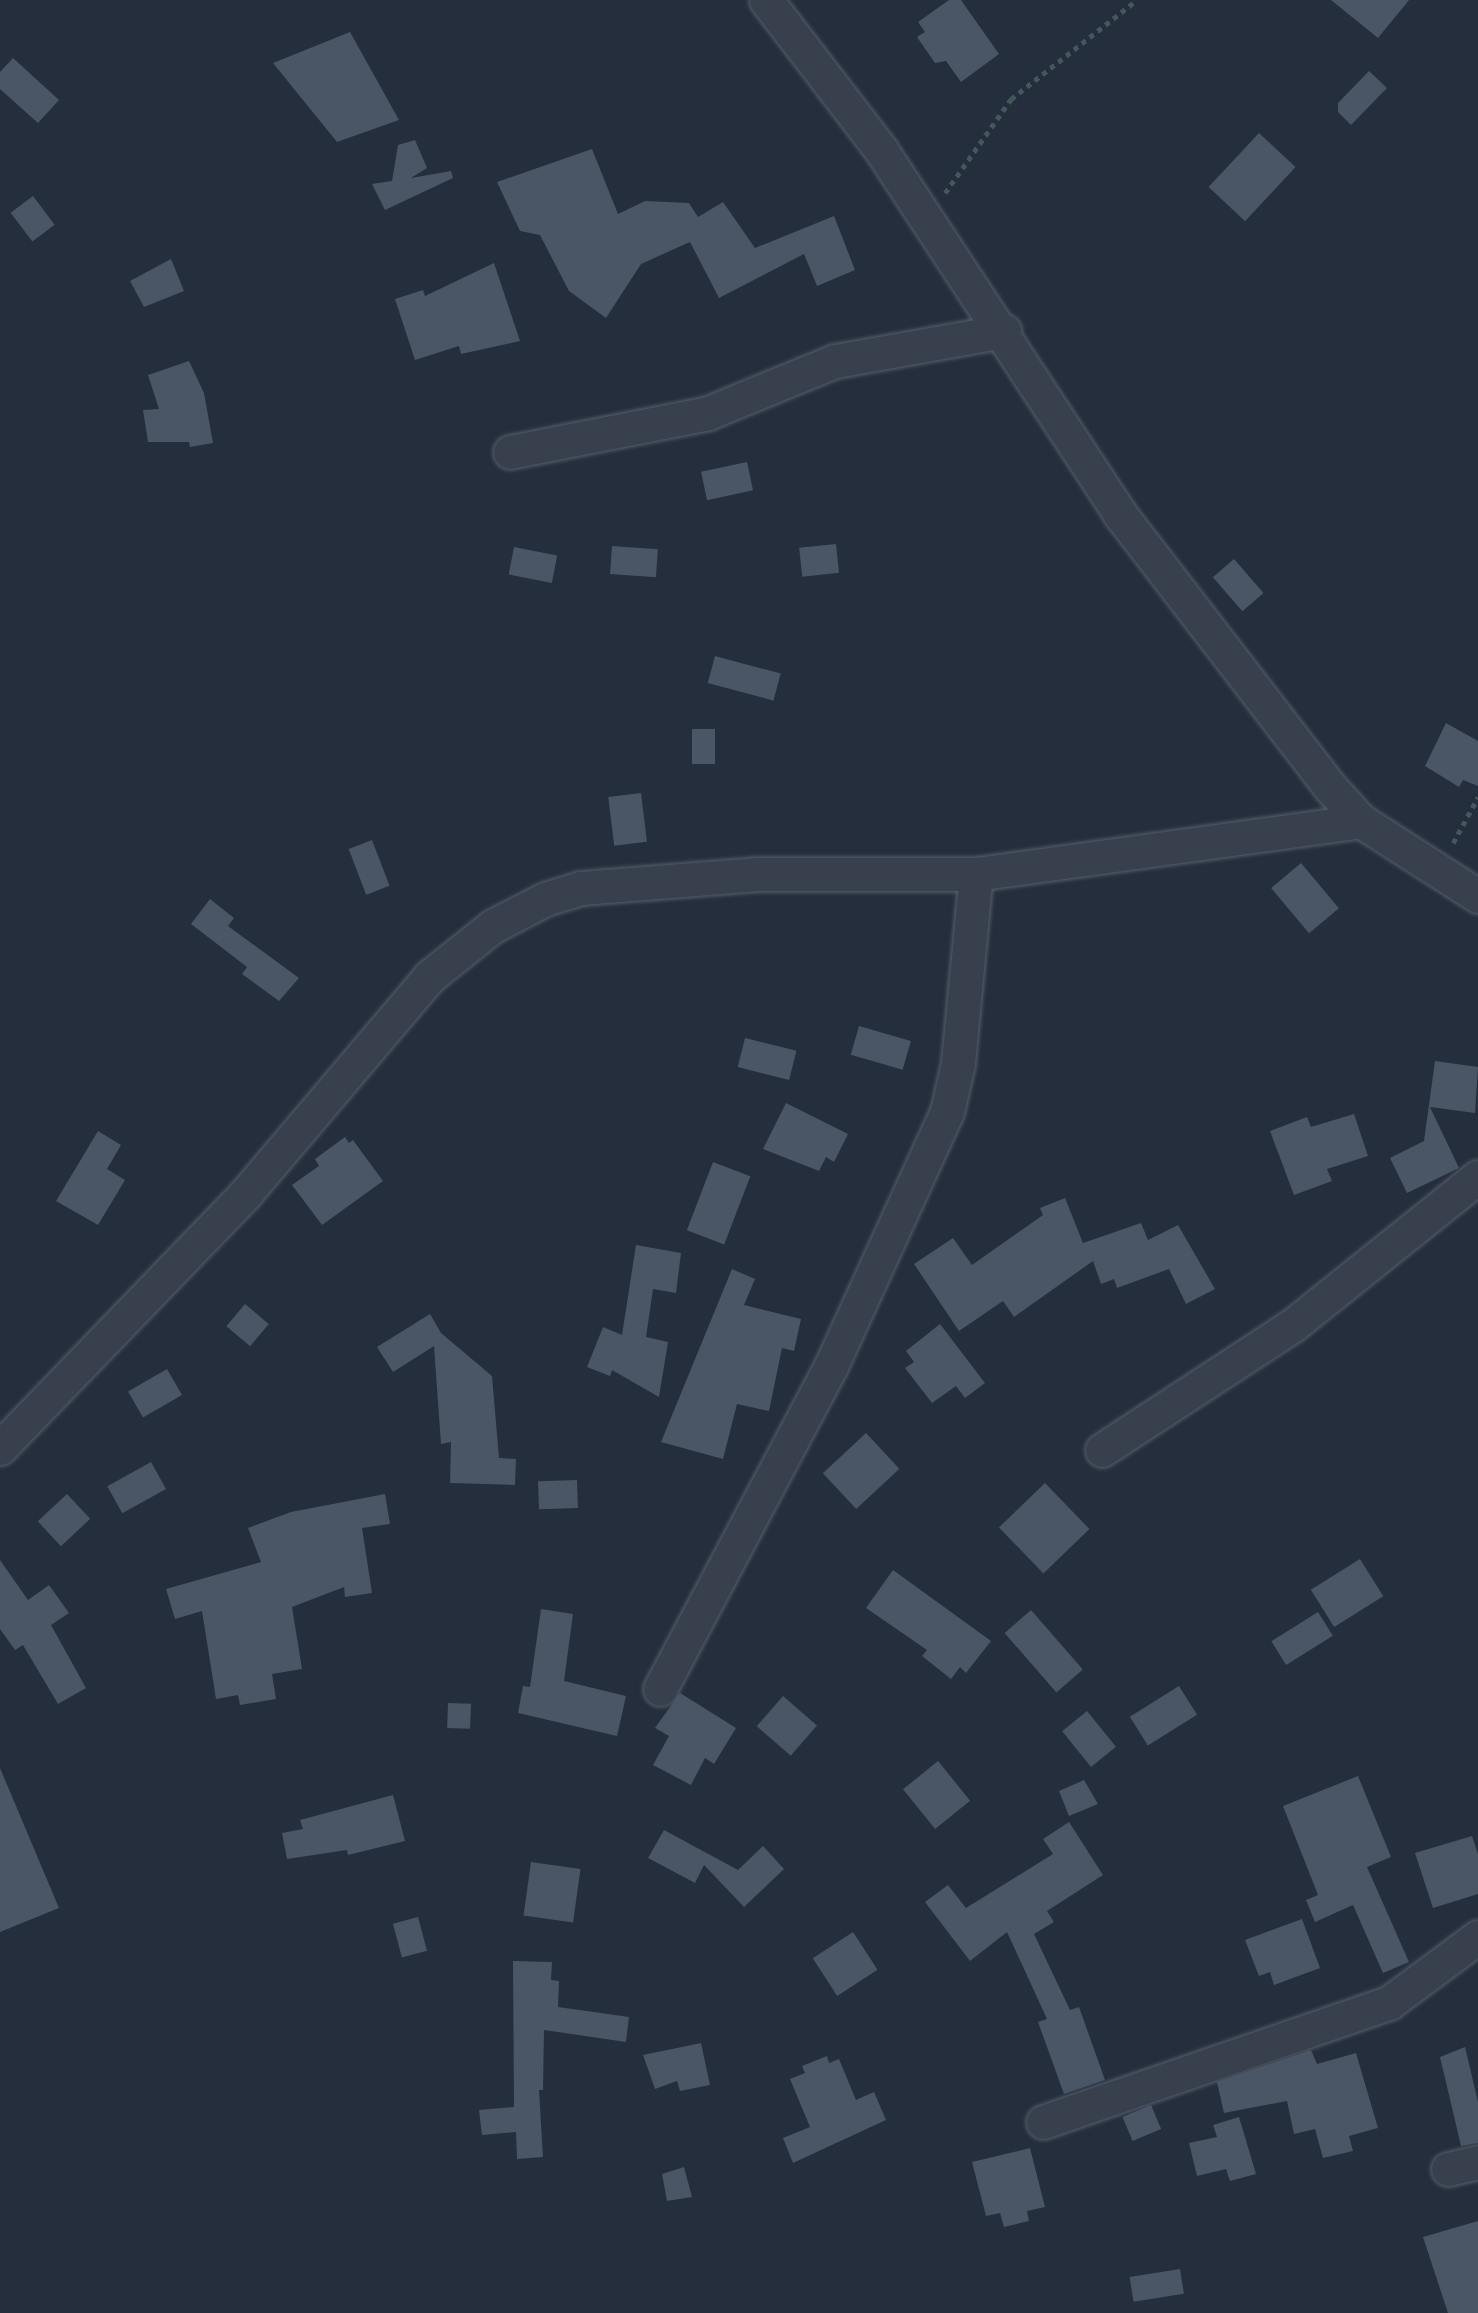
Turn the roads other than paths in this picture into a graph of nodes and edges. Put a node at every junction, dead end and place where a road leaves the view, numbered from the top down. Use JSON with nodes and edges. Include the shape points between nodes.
{"nodes":[{"id":1,"x":766,"y":0,"type":"edge"},
{"id":2,"x":1004,"y":331,"type":"junction"},
{"id":3,"x":510,"y":452,"type":"dead end"},
{"id":4,"x":1361,"y":821,"type":"junction"},
{"id":5,"x":976,"y":874,"type":"junction"},
{"id":6,"x":1478,"y":896,"type":"edge"},
{"id":7,"x":1478,"y":1177,"type":"edge"},
{"id":8,"x":0,"y":1448,"type":"edge"},
{"id":9,"x":1102,"y":1450,"type":"dead end"},
{"id":10,"x":660,"y":1689,"type":"dead end"},
{"id":11,"x":1478,"y":1937,"type":"edge"},
{"id":12,"x":1043,"y":2122,"type":"dead end"}],
"edges":[{"from":1,"to":2,"type":"street","via":[[881,150]]},
{"from":2,"to":3,"type":"street","via":[[835,361],[708,413]]},
{"from":2,"to":4,"type":"street","via":[[1119,513]]},
{"from":4,"to":5,"type":"street"},
{"from":4,"to":6,"type":"street"},
{"from":5,"to":8,"type":"street","via":[[758,874],[580,888],[545,899],[493,926],[429,977],[246,1193]]},
{"from":5,"to":10,"type":"street","via":[[958,1063],[947,1112],[831,1366]]},
{"from":7,"to":9,"type":"street","via":[[1293,1325]]},
{"from":11,"to":12,"type":"street","via":[[1389,2003]]}]}
